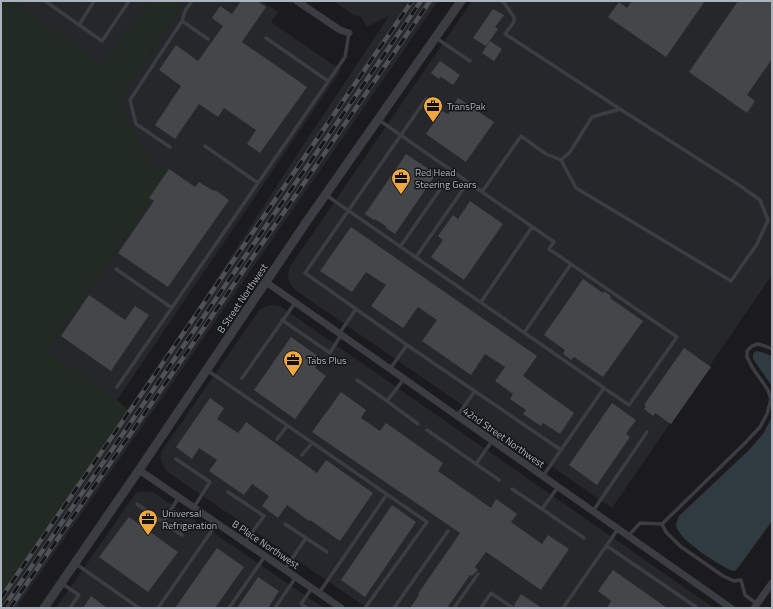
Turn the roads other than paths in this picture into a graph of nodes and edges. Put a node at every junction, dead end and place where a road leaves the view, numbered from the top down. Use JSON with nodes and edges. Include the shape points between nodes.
{"nodes":[{"id":1,"x":46,"y":1,"type":"edge"},
{"id":2,"x":94,"y":1,"type":"edge"},
{"id":3,"x":129,"y":1,"type":"edge"},
{"id":4,"x":192,"y":1,"type":"edge"},
{"id":5,"x":297,"y":1,"type":"edge"},
{"id":6,"x":461,"y":1,"type":"edge"},
{"id":7,"x":502,"y":1,"type":"edge"},
{"id":8,"x":182,"y":21,"type":"junction"},
{"id":9,"x":79,"y":25,"type":"junction"},
{"id":10,"x":349,"y":33,"type":"joint"},
{"id":11,"x":266,"y":38,"type":"dead end"},
{"id":12,"x":435,"y":38,"type":"junction"},
{"id":13,"x":208,"y":39,"type":"dead end"},
{"id":14,"x":470,"y":61,"type":"dead end"},
{"id":15,"x":328,"y":81,"type":"junction"},
{"id":16,"x":426,"y":100,"type":"dead end"},
{"id":17,"x":620,"y":109,"type":"junction"},
{"id":18,"x":378,"y":120,"type":"junction"},
{"id":19,"x":401,"y":136,"type":"junction"},
{"id":20,"x":205,"y":146,"type":"dead end"},
{"id":21,"x":170,"y":147,"type":"dead end"},
{"id":22,"x":561,"y":160,"type":"junction"},
{"id":23,"x":468,"y":182,"type":"junction"},
{"id":24,"x":258,"y":183,"type":"junction"},
{"id":25,"x":441,"y":188,"type":"dead end"},
{"id":26,"x":482,"y":192,"type":"junction"},
{"id":27,"x":325,"y":195,"type":"junction"},
{"id":28,"x":348,"y":211,"type":"junction"},
{"id":29,"x":532,"y":227,"type":"junction"},
{"id":30,"x":400,"y":247,"type":"junction"},
{"id":31,"x":416,"y":257,"type":"junction"},
{"id":32,"x":571,"y":264,"type":"junction"},
{"id":33,"x":116,"y":269,"type":"dead end"},
{"id":34,"x":266,"y":282,"type":"junction"},
{"id":35,"x":295,"y":302,"type":"junction"},
{"id":36,"x":481,"y":302,"type":"junction"},
{"id":37,"x":172,"y":308,"type":"junction"},
{"id":38,"x":356,"y":309,"type":"junction"},
{"id":39,"x":282,"y":320,"type":"junction"},
{"id":40,"x":524,"y":332,"type":"junction"},
{"id":41,"x":340,"y":334,"type":"junction"},
{"id":42,"x":407,"y":345,"type":"junction"},
{"id":43,"x":772,"y":349,"type":"edge"},
{"id":44,"x":390,"y":369,"type":"junction"},
{"id":45,"x":207,"y":370,"type":"junction"},
{"id":46,"x":242,"y":378,"type":"dead end"},
{"id":47,"x":404,"y":379,"type":"junction"},
{"id":48,"x":357,"y":380,"type":"dead end"},
{"id":49,"x":117,"y":387,"type":"dead end"},
{"id":50,"x":604,"y":388,"type":"junction"},
{"id":51,"x":475,"y":391,"type":"junction"},
{"id":52,"x":387,"y":401,"type":"junction"},
{"id":53,"x":457,"y":416,"type":"junction"},
{"id":54,"x":418,"y":424,"type":"dead end"},
{"id":55,"x":287,"y":426,"type":"junction"},
{"id":56,"x":427,"y":430,"type":"dead end"},
{"id":57,"x":647,"y":432,"type":"dead end"},
{"id":58,"x":277,"y":439,"type":"dead end"},
{"id":59,"x":492,"y":441,"type":"junction"},
{"id":60,"x":312,"y":443,"type":"junction"},
{"id":61,"x":561,"y":450,"type":"junction"},
{"id":62,"x":302,"y":456,"type":"dead end"},
{"id":63,"x":176,"y":459,"type":"dead end"},
{"id":64,"x":476,"y":464,"type":"junction"},
{"id":65,"x":139,"y":470,"type":"junction"},
{"id":66,"x":543,"y":476,"type":"junction"},
{"id":67,"x":499,"y":480,"type":"dead end"},
{"id":68,"x":558,"y":487,"type":"junction"},
{"id":69,"x":512,"y":489,"type":"dead end"},
{"id":70,"x":228,"y":492,"type":"dead end"},
{"id":71,"x":387,"y":494,"type":"junction"},
{"id":72,"x":180,"y":497,"type":"junction"},
{"id":73,"x":136,"y":504,"type":"dead end"},
{"id":74,"x":194,"y":507,"type":"junction"},
{"id":75,"x":542,"y":509,"type":"junction"},
{"id":76,"x":593,"y":511,"type":"junction"},
{"id":77,"x":163,"y":522,"type":"junction"},
{"id":78,"x":217,"y":523,"type":"junction"},
{"id":79,"x":284,"y":524,"type":"dead end"},
{"id":80,"x":662,"y":524,"type":"junction"},
{"id":81,"x":618,"y":529,"type":"junction"},
{"id":82,"x":448,"y":531,"type":"dead end"},
{"id":83,"x":182,"y":535,"type":"dead end"},
{"id":84,"x":628,"y":536,"type":"junction"},
{"id":85,"x":306,"y":538,"type":"junction"},
{"id":86,"x":584,"y":538,"type":"dead end"},
{"id":87,"x":245,"y":542,"type":"junction"},
{"id":88,"x":607,"y":546,"type":"junction"},
{"id":89,"x":326,"y":552,"type":"dead end"},
{"id":90,"x":265,"y":556,"type":"junction"},
{"id":91,"x":75,"y":564,"type":"junction"},
{"id":92,"x":285,"y":569,"type":"junction"},
{"id":93,"x":478,"y":574,"type":"dead end"},
{"id":94,"x":296,"y":577,"type":"junction"},
{"id":95,"x":772,"y":582,"type":"edge"},
{"id":96,"x":61,"y":583,"type":"junction"},
{"id":97,"x":312,"y":588,"type":"junction"},
{"id":98,"x":319,"y":593,"type":"junction"},
{"id":99,"x":301,"y":604,"type":"junction"},
{"id":100,"x":755,"y":606,"type":"edge"},
{"id":101,"x":696,"y":607,"type":"dead end"},
{"id":102,"x":44,"y":608,"type":"edge"},
{"id":103,"x":70,"y":608,"type":"edge"},
{"id":104,"x":139,"y":608,"type":"edge"},
{"id":105,"x":158,"y":608,"type":"edge"},
{"id":106,"x":229,"y":608,"type":"edge"},
{"id":107,"x":275,"y":608,"type":"edge"},
{"id":108,"x":298,"y":608,"type":"edge"},
{"id":109,"x":307,"y":608,"type":"edge"},
{"id":110,"x":341,"y":608,"type":"edge"},
{"id":111,"x":365,"y":608,"type":"edge"},
{"id":112,"x":394,"y":608,"type":"edge"},
{"id":113,"x":454,"y":608,"type":"edge"},
{"id":114,"x":481,"y":608,"type":"edge"},
{"id":115,"x":513,"y":608,"type":"edge"},
{"id":116,"x":563,"y":608,"type":"edge"},
{"id":117,"x":731,"y":608,"type":"edge"}],
"edges":[{"from":1,"to":9,"type":"lane"},
{"from":2,"to":9,"type":"lane"},
{"from":3,"to":9,"type":"lane","via":[[102,41]]},
{"from":4,"to":8,"type":"lane"},
{"from":5,"to":10,"type":"street","via":[[340,30]]},
{"from":6,"to":12,"type":"street","name":"B Street Northwest"},
{"from":7,"to":17,"type":"lane","via":[[514,16],[514,22],[505,34]]},
{"from":8,"to":13,"type":"lane"},
{"from":8,"to":21,"type":"lane","via":[[130,100],[136,124]]},
{"from":10,"to":15,"type":"lane","via":[[345,57]]},
{"from":11,"to":15,"type":"lane"},
{"from":12,"to":14,"type":"lane"},
{"from":12,"to":18,"type":"street","name":"B Street Northwest"},
{"from":15,"to":24,"type":"lane"},
{"from":16,"to":19,"type":"lane"},
{"from":17,"to":22,"type":"lane","via":[[592,117],[570,152]]},
{"from":17,"to":22,"type":"lane","via":[[760,200],[768,220],[758,244],[731,281],[576,188]]},
{"from":18,"to":19,"type":"lane"},
{"from":18,"to":27,"type":"street","name":"B Street Northwest"},
{"from":19,"to":23,"type":"lane"},
{"from":19,"to":28,"type":"lane"},
{"from":20,"to":24,"type":"lane"},
{"from":22,"to":26,"type":"lane","via":[[546,154],[521,136]]},
{"from":23,"to":26,"type":"lane"},
{"from":23,"to":31,"type":"lane"},
{"from":24,"to":37,"type":"lane"},
{"from":25,"to":30,"type":"lane"},
{"from":26,"to":29,"type":"lane"},
{"from":27,"to":28,"type":"lane"},
{"from":27,"to":34,"type":"street","name":"B Street Northwest"},
{"from":28,"to":30,"type":"lane"},
{"from":28,"to":38,"type":"lane","via":[[304,273]]},
{"from":29,"to":32,"type":"lane","via":[[554,242],[549,249]]},
{"from":29,"to":36,"type":"lane"},
{"from":30,"to":31,"type":"lane"},
{"from":31,"to":36,"type":"lane"},
{"from":32,"to":40,"type":"lane"},
{"from":32,"to":50,"type":"lane","via":[[677,337],[629,405]]},
{"from":33,"to":37,"type":"lane"},
{"from":34,"to":35,"type":"street","name":"42nd Street Northwest"},
{"from":34,"to":45,"type":"street","name":"B Street Northwest"},
{"from":35,"to":39,"type":"lane"},
{"from":35,"to":41,"type":"street","name":"42nd Street Northwest"},
{"from":36,"to":40,"type":"lane"},
{"from":37,"to":49,"type":"lane"},
{"from":38,"to":41,"type":"lane"},
{"from":38,"to":42,"type":"lane"},
{"from":39,"to":41,"type":"lane","via":[[330,353]]},
{"from":39,"to":46,"type":"lane"},
{"from":40,"to":50,"type":"lane"},
{"from":41,"to":44,"type":"street","name":"42nd Street Northwest"},
{"from":42,"to":44,"type":"lane"},
{"from":42,"to":51,"type":"lane"},
{"from":43,"to":80,"type":"lane","via":[[758,344],[747,351],[746,357],[768,390],[771,399],[760,427]]},
{"from":44,"to":47,"type":"street","name":"42nd Street Northwest"},
{"from":45,"to":55,"type":"lane"},
{"from":45,"to":65,"type":"street","name":"B Street Northwest"},
{"from":47,"to":52,"type":"lane"},
{"from":47,"to":53,"type":"street","name":"42nd Street Northwest"},
{"from":48,"to":52,"type":"lane"},
{"from":50,"to":61,"type":"lane"},
{"from":51,"to":53,"type":"lane"},
{"from":51,"to":61,"type":"lane"},
{"from":52,"to":54,"type":"lane"},
{"from":53,"to":59,"type":"street","name":"42nd Street Northwest"},
{"from":55,"to":58,"type":"lane"},
{"from":55,"to":60,"type":"lane"},
{"from":56,"to":64,"type":"lane"},
{"from":57,"to":76,"type":"lane"},
{"from":59,"to":64,"type":"lane"},
{"from":59,"to":66,"type":"street","name":"42nd Street Northwest"},
{"from":60,"to":62,"type":"lane"},
{"from":60,"to":71,"type":"lane"},
{"from":61,"to":66,"type":"lane"},
{"from":63,"to":74,"type":"lane","via":[[210,482]]},
{"from":64,"to":67,"type":"lane"},
{"from":65,"to":72,"type":"street","name":"B Place Northwest"},
{"from":65,"to":91,"type":"street","name":"B Street Northwest"},
{"from":66,"to":68,"type":"street","name":"42nd Street Northwest"},
{"from":68,"to":75,"type":"lane"},
{"from":68,"to":76,"type":"street","name":"42nd Street Northwest"},
{"from":69,"to":75,"type":"lane"},
{"from":70,"to":87,"type":"lane","via":[[264,516]]},
{"from":71,"to":98,"type":"lane"},
{"from":71,"to":111,"type":"lane","via":[[427,522]]},
{"from":72,"to":74,"type":"street","name":"B Place Northwest"},
{"from":72,"to":77,"type":"lane"},
{"from":73,"to":77,"type":"lane"},
{"from":74,"to":78,"type":"street","name":"B Place Northwest"},
{"from":75,"to":86,"type":"lane"},
{"from":76,"to":81,"type":"street","name":"42nd Street Northwest"},
{"from":77,"to":83,"type":"lane"},
{"from":78,"to":87,"type":"street","name":"B Place Northwest"},
{"from":78,"to":105,"type":"lane"},
{"from":79,"to":85,"type":"lane"},
{"from":80,"to":84,"type":"lane","via":[[640,524]]},
{"from":80,"to":100,"type":"lane","via":[[680,546],[723,576],[734,581],[742,580],[745,595]]},
{"from":81,"to":84,"type":"street","name":"42nd Street Northwest"},
{"from":81,"to":88,"type":"lane"},
{"from":82,"to":112,"type":"lane"},
{"from":84,"to":117,"type":"street","name":"42nd Street Northwest"},
{"from":85,"to":89,"type":"lane"},
{"from":85,"to":92,"type":"lane"},
{"from":87,"to":90,"type":"street","name":"B Place Northwest"},
{"from":88,"to":101,"type":"lane"},
{"from":88,"to":116,"type":"lane"},
{"from":90,"to":92,"type":"street","name":"B Place Northwest"},
{"from":90,"to":106,"type":"lane"},
{"from":91,"to":96,"type":"street","name":"B Street Northwest"},
{"from":91,"to":104,"type":"lane"},
{"from":92,"to":94,"type":"street","name":"B Place Northwest"},
{"from":93,"to":113,"type":"lane"},
{"from":94,"to":97,"type":"street","name":"B Place Northwest"},
{"from":94,"to":107,"type":"lane"},
{"from":95,"to":100,"type":"street"},
{"from":96,"to":102,"type":"street","name":"B Street Northwest"},
{"from":96,"to":103,"type":"lane","via":[[79,594]]},
{"from":97,"to":98,"type":"street","name":"B Place Northwest"},
{"from":97,"to":99,"type":"lane"},
{"from":98,"to":110,"type":"street","name":"B Place Northwest"},
{"from":99,"to":108,"type":"lane"},
{"from":99,"to":109,"type":"lane"},
{"from":114,"to":115,"type":"lane","via":[[491,593]]}]}
